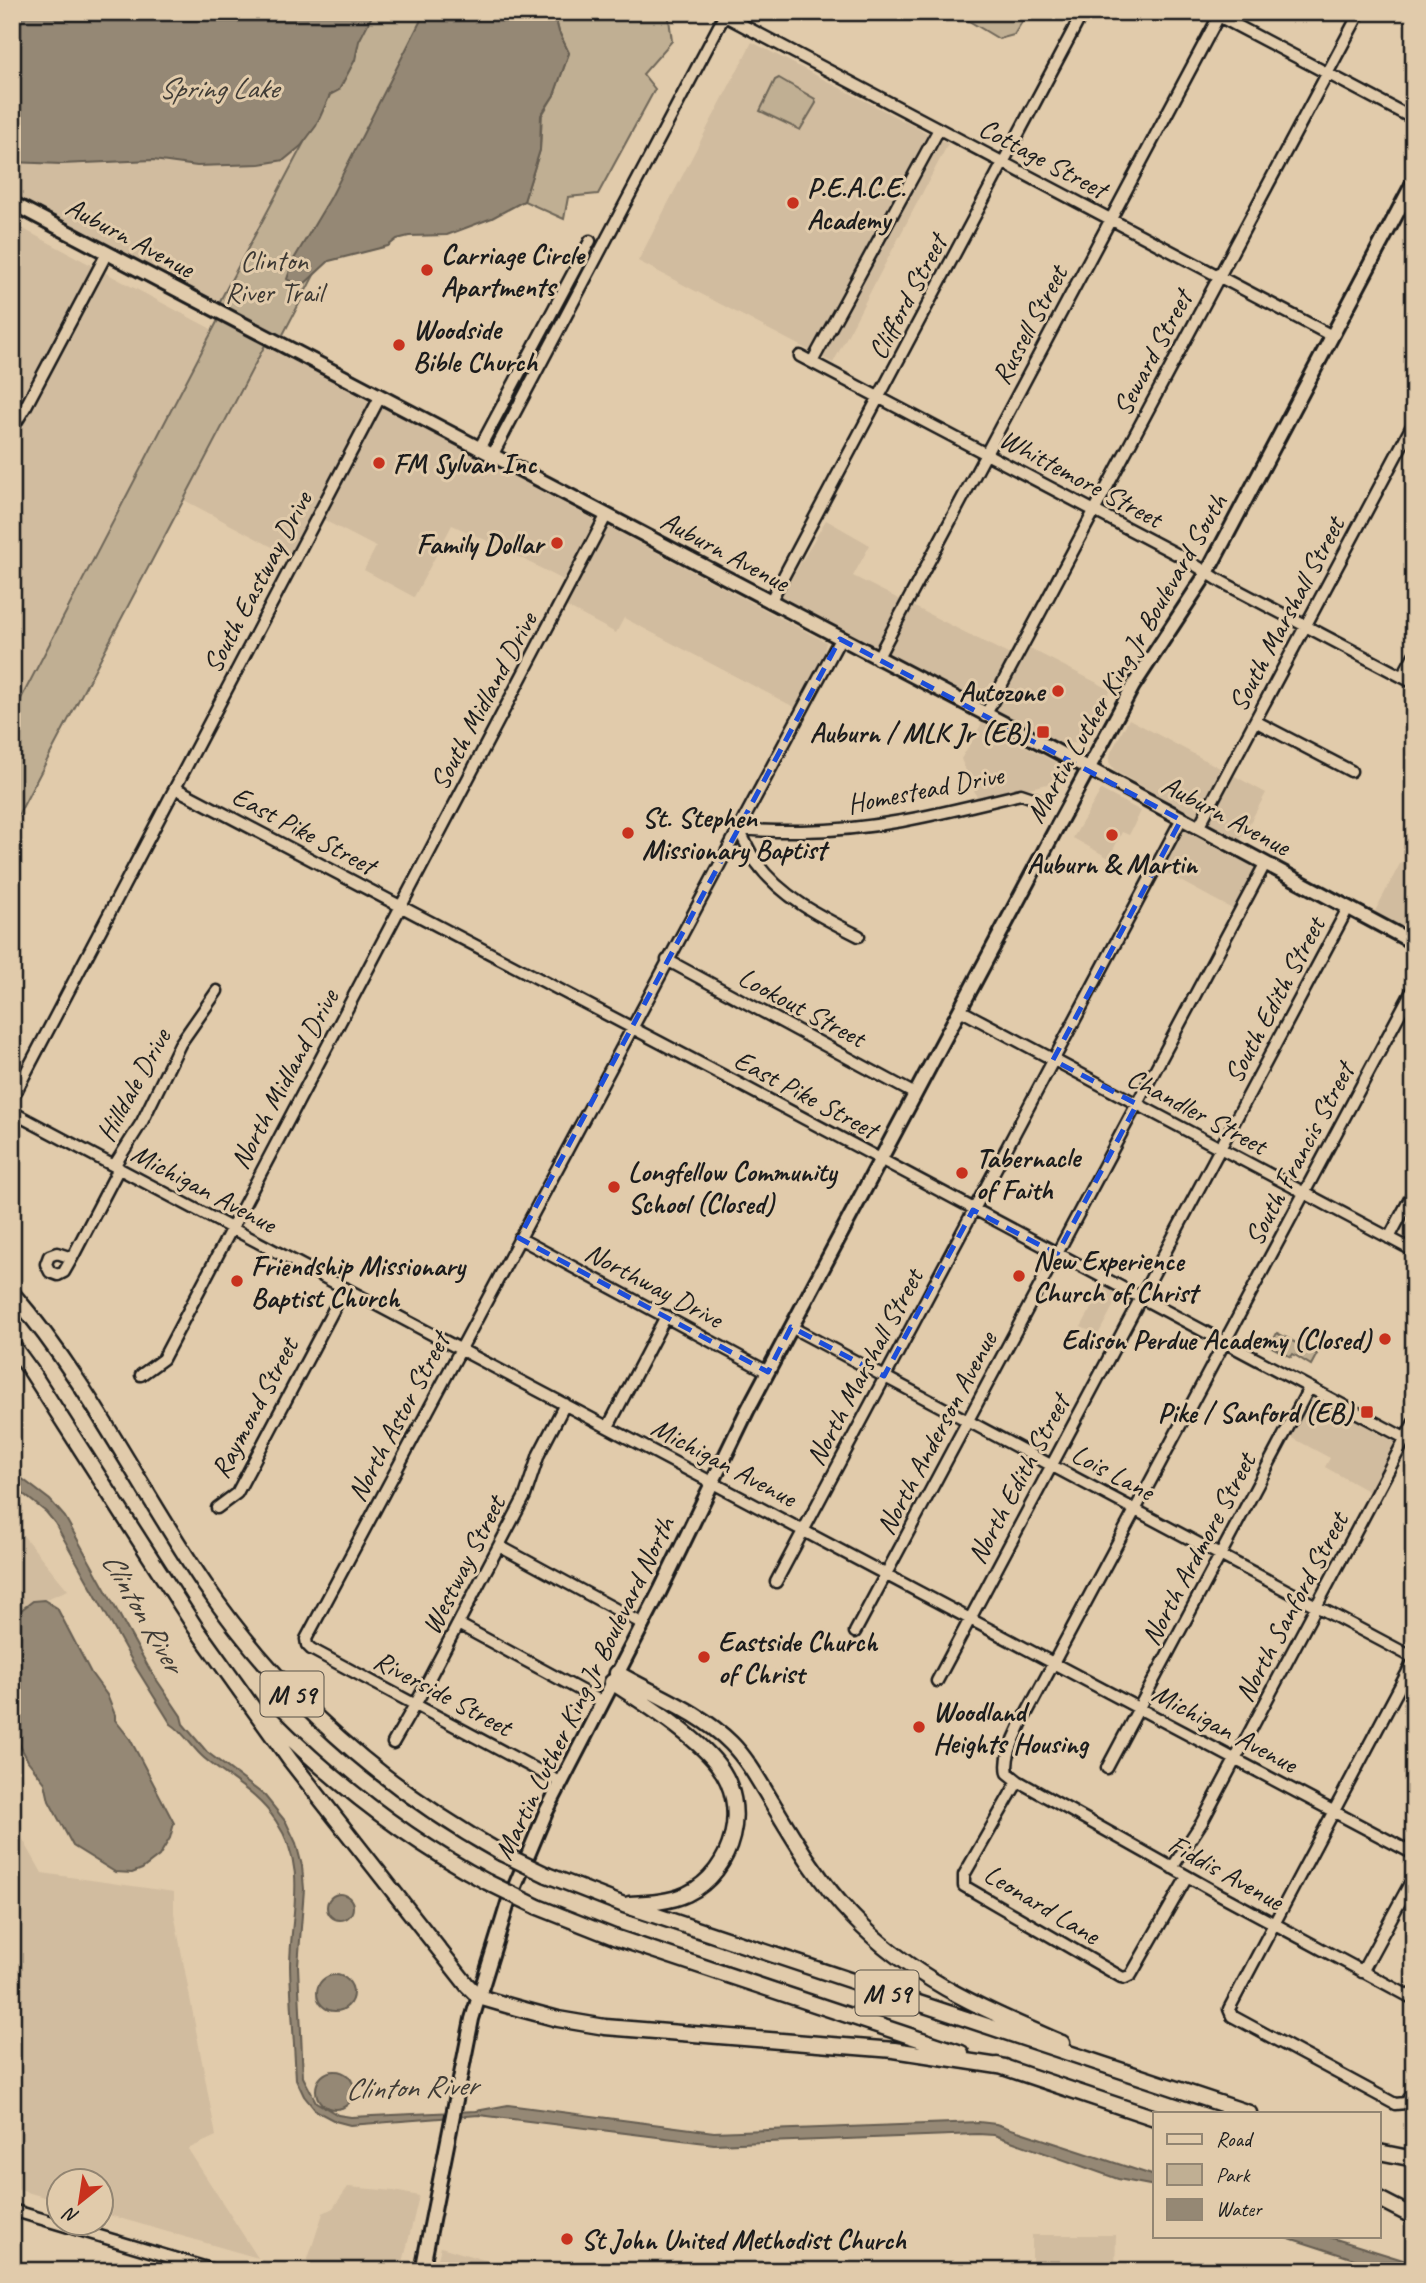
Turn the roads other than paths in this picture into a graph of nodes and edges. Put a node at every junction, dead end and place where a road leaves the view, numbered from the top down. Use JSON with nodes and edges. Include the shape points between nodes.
{"nodes":[{"id":1,"x":1083,"y":12,"type":"edge"},
{"id":2,"x":1360,"y":12,"type":"edge"},
{"id":3,"x":1217,"y":14,"type":"edge"},
{"id":4,"x":1327,"y":74,"type":"junction"},
{"id":5,"x":1414,"y":119,"type":"edge"},
{"id":6,"x":939,"y":129,"type":"junction"},
{"id":7,"x":1003,"y":163,"type":"junction"},
{"id":8,"x":1414,"y":181,"type":"edge"},
{"id":9,"x":12,"y":203,"type":"edge"},
{"id":10,"x":1111,"y":219,"type":"junction"},
{"id":11,"x":590,"y":241,"type":"dead end"},
{"id":12,"x":107,"y":253,"type":"junction"},
{"id":13,"x":1219,"y":276,"type":"junction"},
{"id":14,"x":1332,"y":336,"type":"junction"},
{"id":15,"x":800,"y":356,"type":"dead end"},
{"id":16,"x":812,"y":362,"type":"junction"},
{"id":17,"x":380,"y":397,"type":"junction"},
{"id":18,"x":879,"y":397,"type":"junction"},
{"id":19,"x":1414,"y":422,"type":"edge"},
{"id":20,"x":12,"y":429,"type":"edge"},
{"id":21,"x":479,"y":449,"type":"junction"},
{"id":22,"x":986,"y":454,"type":"junction"},
{"id":23,"x":492,"y":456,"type":"junction"},
{"id":24,"x":1094,"y":511,"type":"junction"},
{"id":25,"x":606,"y":516,"type":"junction"},
{"id":26,"x":1208,"y":573,"type":"junction"},
{"id":27,"x":770,"y":602,"type":"junction"},
{"id":28,"x":1305,"y":626,"type":"junction"},
{"id":29,"x":839,"y":639,"type":"junction"},
{"id":30,"x":1414,"y":655,"type":"edge"},
{"id":31,"x":877,"y":659,"type":"junction"},
{"id":32,"x":1402,"y":677,"type":"junction"},
{"id":33,"x":1414,"y":683,"type":"edge"},
{"id":34,"x":985,"y":716,"type":"junction"},
{"id":35,"x":1255,"y":721,"type":"junction"},
{"id":36,"x":1088,"y":768,"type":"junction"},
{"id":37,"x":1351,"y":772,"type":"dead end"},
{"id":38,"x":175,"y":788,"type":"junction"},
{"id":39,"x":1036,"y":799,"type":"dead end"},
{"id":40,"x":1181,"y":820,"type":"junction"},
{"id":41,"x":737,"y":828,"type":"junction"},
{"id":42,"x":1198,"y":828,"type":"junction"},
{"id":43,"x":1265,"y":864,"type":"junction"},
{"id":44,"x":400,"y":907,"type":"junction"},
{"id":45,"x":1348,"y":908,"type":"junction"},
{"id":46,"x":859,"y":936,"type":"dead end"},
{"id":47,"x":1414,"y":943,"type":"edge"},
{"id":48,"x":667,"y":960,"type":"junction"},
{"id":49,"x":1414,"y":987,"type":"edge"},
{"id":50,"x":217,"y":990,"type":"dead end"},
{"id":51,"x":960,"y":1010,"type":"junction"},
{"id":52,"x":631,"y":1028,"type":"junction"},
{"id":53,"x":1053,"y":1060,"type":"junction"},
{"id":54,"x":915,"y":1094,"type":"junction"},
{"id":55,"x":12,"y":1099,"type":"edge"},
{"id":56,"x":1137,"y":1104,"type":"junction"},
{"id":57,"x":12,"y":1112,"type":"edge"},
{"id":58,"x":1220,"y":1149,"type":"junction"},
{"id":59,"x":880,"y":1160,"type":"junction"},
{"id":60,"x":117,"y":1167,"type":"junction"},
{"id":61,"x":1414,"y":1191,"type":"edge"},
{"id":62,"x":1304,"y":1193,"type":"junction"},
{"id":63,"x":973,"y":1210,"type":"junction"},
{"id":64,"x":232,"y":1228,"type":"junction"},
{"id":65,"x":519,"y":1238,"type":"junction"},
{"id":66,"x":1389,"y":1238,"type":"junction"},
{"id":67,"x":1414,"y":1251,"type":"edge"},
{"id":68,"x":1057,"y":1254,"type":"junction"},
{"id":69,"x":72,"y":1258,"type":"dead end"},
{"id":70,"x":345,"y":1288,"type":"junction"},
{"id":71,"x":12,"y":1293,"type":"edge"},
{"id":72,"x":1140,"y":1299,"type":"junction"},
{"id":73,"x":666,"y":1316,"type":"junction"},
{"id":74,"x":791,"y":1327,"type":"junction"},
{"id":75,"x":1224,"y":1343,"type":"junction"},
{"id":76,"x":12,"y":1345,"type":"edge"},
{"id":77,"x":460,"y":1349,"type":"junction"},
{"id":78,"x":768,"y":1371,"type":"junction"},
{"id":79,"x":141,"y":1375,"type":"dead end"},
{"id":80,"x":884,"y":1377,"type":"junction"},
{"id":81,"x":1309,"y":1388,"type":"junction"},
{"id":82,"x":565,"y":1404,"type":"junction"},
{"id":83,"x":968,"y":1421,"type":"junction"},
{"id":84,"x":1414,"y":1422,"type":"edge"},
{"id":85,"x":608,"y":1427,"type":"junction"},
{"id":86,"x":1410,"y":1441,"type":"edge"},
{"id":87,"x":1051,"y":1466,"type":"junction"},
{"id":88,"x":712,"y":1481,"type":"junction"},
{"id":89,"x":217,"y":1508,"type":"dead end"},
{"id":90,"x":1135,"y":1510,"type":"junction"},
{"id":91,"x":803,"y":1530,"type":"junction"},
{"id":92,"x":499,"y":1546,"type":"junction"},
{"id":93,"x":1221,"y":1555,"type":"junction"},
{"id":94,"x":886,"y":1574,"type":"junction"},
{"id":95,"x":776,"y":1582,"type":"dead end"},
{"id":96,"x":1317,"y":1606,"type":"junction"},
{"id":97,"x":970,"y":1619,"type":"junction"},
{"id":98,"x":643,"y":1624,"type":"junction"},
{"id":99,"x":458,"y":1625,"type":"junction"},
{"id":100,"x":855,"y":1632,"type":"dead end"},
{"id":101,"x":306,"y":1643,"type":"joint"},
{"id":102,"x":1414,"y":1659,"type":"edge"},
{"id":103,"x":1054,"y":1663,"type":"junction"},
{"id":104,"x":229,"y":1672,"type":"junction"},
{"id":105,"x":615,"y":1678,"type":"junction"},
{"id":106,"x":937,"y":1682,"type":"dead end"},
{"id":107,"x":602,"y":1702,"type":"junction"},
{"id":108,"x":415,"y":1704,"type":"junction"},
{"id":109,"x":1139,"y":1708,"type":"junction"},
{"id":110,"x":393,"y":1744,"type":"dead end"},
{"id":111,"x":1236,"y":1759,"type":"junction"},
{"id":112,"x":1107,"y":1768,"type":"dead end"},
{"id":113,"x":1018,"y":1781,"type":"junction"},
{"id":114,"x":560,"y":1782,"type":"junction"},
{"id":115,"x":1333,"y":1811,"type":"junction"},
{"id":116,"x":1414,"y":1854,"type":"edge"},
{"id":117,"x":1171,"y":1868,"type":"junction"},
{"id":118,"x":1414,"y":1876,"type":"edge"},
{"id":119,"x":1187,"y":1877,"type":"junction"},
{"id":120,"x":624,"y":1905,"type":"junction"},
{"id":121,"x":1273,"y":1924,"type":"junction"},
{"id":122,"x":1362,"y":1972,"type":"junction"},
{"id":123,"x":479,"y":1997,"type":"junction"},
{"id":124,"x":1414,"y":1999,"type":"edge"},
{"id":125,"x":1005,"y":2067,"type":"junction"},
{"id":126,"x":1150,"y":2081,"type":"junction"},
{"id":127,"x":1414,"y":2092,"type":"edge"},
{"id":128,"x":1246,"y":2112,"type":"edge"},
{"id":129,"x":1153,"y":2117,"type":"edge"},
{"id":130,"x":1380,"y":2152,"type":"edge"},
{"id":131,"x":1414,"y":2159,"type":"edge"},
{"id":132,"x":1380,"y":2200,"type":"edge"},
{"id":133,"x":12,"y":2210,"type":"edge"},
{"id":134,"x":1414,"y":2217,"type":"edge"},
{"id":135,"x":217,"y":2271,"type":"edge"},
{"id":136,"x":422,"y":2271,"type":"edge"}],
"edges":[{"from":1,"to":7,"type":"street","name":"Clifford Street"},
{"from":2,"to":4,"type":"street","name":"Seward Street"},
{"from":3,"to":4,"type":"street"},
{"from":3,"to":10,"type":"street","name":"Russell Street"},
{"from":4,"to":5,"type":"street"},
{"from":4,"to":13,"type":"street","name":"Seward Street"},
{"from":6,"to":7,"type":"street","name":"Cottage Street"},
{"from":6,"to":16,"type":"street"},
{"from":6,"to":23,"type":"street","name":"Cottage Street","via":[[733,19],[722,20]]},
{"from":7,"to":10,"type":"street","name":"Cottage Street"},
{"from":7,"to":18,"type":"street","name":"Clifford Street"},
{"from":8,"to":14,"type":"main road","name":"Martin Luther King Jr Boulevard South"},
{"from":9,"to":12,"type":"main road","name":"Auburn Avenue"},
{"from":10,"to":13,"type":"street","name":"Cottage Street"},
{"from":10,"to":22,"type":"street","name":"Russell Street"},
{"from":11,"to":21,"type":"street"},
{"from":12,"to":17,"type":"main road","name":"Auburn Avenue"},
{"from":12,"to":20,"type":"street"},
{"from":13,"to":14,"type":"street","name":"Cottage Street"},
{"from":13,"to":24,"type":"street","name":"Seward Street"},
{"from":14,"to":26,"type":"main road","name":"Martin Luther King Jr Boulevard South"},
{"from":15,"to":16,"type":"street","name":"Whittemore Street"},
{"from":16,"to":18,"type":"street","name":"Whittemore Street"},
{"from":17,"to":21,"type":"main road","name":"Auburn Avenue"},
{"from":17,"to":38,"type":"street","name":"South Eastway Drive"},
{"from":18,"to":22,"type":"street","name":"Whittemore Street"},
{"from":18,"to":27,"type":"street","name":"Clifford Street"},
{"from":19,"to":28,"type":"street","name":"South Marshall Street"},
{"from":21,"to":23,"type":"main road","name":"Auburn Avenue"},
{"from":22,"to":24,"type":"street","name":"Whittemore Street"},
{"from":22,"to":31,"type":"street","name":"Russell Street"},
{"from":23,"to":25,"type":"main road","name":"Auburn Avenue"},
{"from":24,"to":26,"type":"street","name":"Whittemore Street"},
{"from":24,"to":34,"type":"street","name":"Seward Street"},
{"from":25,"to":27,"type":"main road","name":"Auburn Avenue"},
{"from":25,"to":44,"type":"street","name":"South Midland Drive"},
{"from":26,"to":28,"type":"street","name":"Whittemore Street"},
{"from":26,"to":36,"type":"main road","name":"Martin Luther King Jr Boulevard South","via":[[1146,665]]},
{"from":27,"to":29,"type":"main road","name":"Auburn Avenue"},
{"from":28,"to":32,"type":"street","name":"Whittemore Street"},
{"from":28,"to":35,"type":"street","name":"South Marshall Street"},
{"from":29,"to":31,"type":"main road","name":"Auburn Avenue"},
{"from":29,"to":41,"type":"street","name":"North Astor Street"},
{"from":30,"to":32,"type":"street"},
{"from":31,"to":34,"type":"main road","name":"Auburn Avenue"},
{"from":32,"to":33,"type":"street","name":"Whittemore Street"},
{"from":34,"to":36,"type":"main road","name":"Auburn Avenue"},
{"from":35,"to":37,"type":"street"},
{"from":35,"to":42,"type":"street","name":"South Marshall Street"},
{"from":36,"to":40,"type":"main road","name":"Auburn Avenue"},
{"from":36,"to":51,"type":"main road","name":"Martin Luther King Jr Boulevard South"},
{"from":38,"to":44,"type":"street","name":"East Pike Street"},
{"from":38,"to":55,"type":"street","name":"South Eastway Drive"},
{"from":39,"to":41,"type":"street","name":"Homestead Drive","via":[[1021,794],[922,819],[863,827]]},
{"from":40,"to":42,"type":"main road","name":"Auburn Avenue"},
{"from":40,"to":53,"type":"street"},
{"from":41,"to":46,"type":"street","via":[[757,863],[782,889]]},
{"from":41,"to":48,"type":"street","name":"North Astor Street"},
{"from":42,"to":43,"type":"main road","name":"Auburn Avenue"},
{"from":43,"to":45,"type":"main road","name":"Auburn Avenue"},
{"from":43,"to":56,"type":"street","name":"North Anderson Avenue"},
{"from":44,"to":52,"type":"street","name":"East Pike Street"},
{"from":44,"to":64,"type":"street","name":"North Midland Drive"},
{"from":45,"to":47,"type":"main road","name":"Auburn Avenue"},
{"from":45,"to":58,"type":"street","name":"South Edith Street"},
{"from":48,"to":52,"type":"street","name":"North Astor Street"},
{"from":48,"to":54,"type":"street","name":"Lookout Street"},
{"from":49,"to":62,"type":"street","name":"South Francis Street"},
{"from":50,"to":60,"type":"street","name":"Hilldale Drive","via":[[180,1044]]},
{"from":51,"to":53,"type":"street","name":"Chandler Street"},
{"from":51,"to":54,"type":"main road","name":"Martin Luther King Jr Boulevard South"},
{"from":52,"to":59,"type":"street","name":"East Pike Street"},
{"from":52,"to":65,"type":"street","name":"North Astor Street"},
{"from":53,"to":56,"type":"street","name":"Chandler Street"},
{"from":53,"to":63,"type":"street"},
{"from":54,"to":59,"type":"main road","name":"Martin Luther King Jr Boulevard South"},
{"from":56,"to":58,"type":"street","name":"Chandler Street"},
{"from":56,"to":68,"type":"street","name":"North Anderson Avenue"},
{"from":57,"to":60,"type":"street","name":"Michigan Avenue"},
{"from":58,"to":62,"type":"street","name":"Chandler Street"},
{"from":58,"to":72,"type":"street","name":"South Edith Street"},
{"from":59,"to":63,"type":"street","name":"East Pike Street"},
{"from":59,"to":74,"type":"main road","name":"Martin Luther King Jr Boulevard North"},
{"from":60,"to":64,"type":"street","name":"Michigan Avenue"},
{"from":60,"to":69,"type":"street","name":"Hilldale Drive"},
{"from":61,"to":66,"type":"street"},
{"from":62,"to":66,"type":"street","name":"Chandler Street"},
{"from":62,"to":75,"type":"street","name":"South Francis Street"},
{"from":63,"to":68,"type":"street","name":"East Pike Street"},
{"from":63,"to":80,"type":"street","name":"North Marshall Street"},
{"from":64,"to":70,"type":"street","name":"Michigan Avenue"},
{"from":64,"to":79,"type":"street","name":"North Midland Drive","via":[[163,1359]]},
{"from":65,"to":73,"type":"street","name":"Northway Drive"},
{"from":65,"to":77,"type":"street","name":"North Astor Street"},
{"from":66,"to":67,"type":"street","name":"Chandler Street"},
{"from":68,"to":72,"type":"street","name":"East Pike Street"},
{"from":68,"to":83,"type":"street","name":"North Anderson Avenue"},
{"from":70,"to":77,"type":"street","name":"Michigan Avenue"},
{"from":70,"to":89,"type":"street","name":"Raymond Street","via":[[237,1493]]},
{"from":71,"to":120,"type":"highway","number":"M 59","bridge":true,"via":[[60,1354],[217,1602],[277,1678],[382,1776],[448,1822],[547,1875]]},
{"from":72,"to":75,"type":"street","name":"East Pike Street"},
{"from":72,"to":87,"type":"street","name":"North Edith Street"},
{"from":73,"to":78,"type":"street","name":"Northway Drive"},
{"from":73,"to":85,"type":"street"},
{"from":74,"to":78,"type":"main road","name":"Martin Luther King Jr Boulevard North"},
{"from":74,"to":80,"type":"street","name":"Lois Lane"},
{"from":75,"to":81,"type":"street","name":"East Pike Street"},
{"from":75,"to":90,"type":"street","name":"South Francis Street"},
{"from":76,"to":104,"type":"highway","number":"M 59","via":[[178,1604]]},
{"from":77,"to":82,"type":"street","name":"Michigan Avenue"},
{"from":77,"to":101,"type":"street","name":"North Astor Street"},
{"from":78,"to":88,"type":"main road","name":"Martin Luther King Jr Boulevard North"},
{"from":80,"to":83,"type":"street","name":"Lois Lane"},
{"from":80,"to":91,"type":"street","name":"North Marshall Street"},
{"from":81,"to":86,"type":"street","name":"East Pike Street"},
{"from":81,"to":93,"type":"street","name":"North Ardmore Street"},
{"from":82,"to":85,"type":"street","name":"Michigan Avenue"},
{"from":82,"to":92,"type":"street","name":"Westway Street"},
{"from":83,"to":87,"type":"street","name":"Lois Lane"},
{"from":83,"to":94,"type":"street","name":"North Anderson Avenue"},
{"from":84,"to":86,"type":"street","name":"North Sanford Street"},
{"from":85,"to":88,"type":"street","name":"Michigan Avenue"},
{"from":86,"to":96,"type":"street","name":"North Sanford Street"},
{"from":87,"to":90,"type":"street","name":"Lois Lane"},
{"from":87,"to":97,"type":"street","name":"North Edith Street"},
{"from":88,"to":91,"type":"street","name":"Michigan Avenue"},
{"from":88,"to":98,"type":"main road","name":"Martin Luther King Jr Boulevard North"},
{"from":90,"to":93,"type":"street","name":"Lois Lane"},
{"from":90,"to":103,"type":"street","name":"South Francis Street"},
{"from":91,"to":94,"type":"street","name":"Michigan Avenue"},
{"from":91,"to":95,"type":"street","name":"North Marshall Street"},
{"from":92,"to":98,"type":"street"},
{"from":92,"to":99,"type":"street","name":"Westway Street"},
{"from":93,"to":96,"type":"street","name":"Lois Lane"},
{"from":93,"to":109,"type":"street","name":"North Ardmore Street"},
{"from":94,"to":97,"type":"street","name":"Michigan Avenue"},
{"from":94,"to":100,"type":"street","name":"North Anderson Avenue"},
{"from":96,"to":102,"type":"street","name":"Lois Lane"},
{"from":96,"to":111,"type":"street","name":"North Sanford Street"},
{"from":97,"to":103,"type":"street","name":"Michigan Avenue"},
{"from":97,"to":106,"type":"street","name":"North Edith Street"},
{"from":98,"to":105,"type":"main road","name":"Martin Luther King Jr Boulevard North"},
{"from":99,"to":107,"type":"street"},
{"from":99,"to":108,"type":"street","name":"Westway Street"},
{"from":101,"to":108,"type":"street","name":"Riverside Street"},
{"from":102,"to":115,"type":"street"},
{"from":103,"to":109,"type":"street","name":"Michigan Avenue"},
{"from":103,"to":113,"type":"street","name":"South Francis Street","via":[[1009,1754],[1007,1770]]},
{"from":104,"to":123,"type":"highway","via":[[290,1760]]},
{"from":104,"to":125,"type":"highway","number":"M 59","bridge":true,"via":[[287,1735],[349,1791],[421,1844],[487,1882],[614,1937]]},
{"from":105,"to":107,"type":"main road","name":"Martin Luther King Jr Boulevard North"},
{"from":105,"to":120,"type":"highway","via":[[709,1755],[728,1781],[735,1810],[726,1854],[708,1880],[674,1899]]},
{"from":105,"to":126,"type":"highway","via":[[696,1717],[731,1743],[833,1895],[905,1963],[977,2006]]},
{"from":107,"to":114,"type":"main road","name":"Martin Luther King Jr Boulevard North"},
{"from":108,"to":110,"type":"street","name":"Westway Street"},
{"from":108,"to":114,"type":"street","name":"Riverside Street"},
{"from":109,"to":111,"type":"street","name":"Michigan Avenue"},
{"from":109,"to":112,"type":"street","name":"North Ardmore Street"},
{"from":111,"to":115,"type":"street","name":"Michigan Avenue"},
{"from":111,"to":117,"type":"street","name":"North Sanford Street","via":[[1195,1835]]},
{"from":113,"to":117,"type":"street","name":"Fiddis Avenue"},
{"from":113,"to":119,"type":"street","name":"Leonard Lane","via":[[964,1875],[964,1886],[1121,1977],[1132,1974]]},
{"from":114,"to":123,"type":"main road","name":"Martin Luther King Jr Boulevard North","via":[[519,1872]]},
{"from":115,"to":116,"type":"street","name":"Michigan Avenue"},
{"from":115,"to":121,"type":"street"},
{"from":117,"to":119,"type":"street","name":"Fiddis Avenue"},
{"from":118,"to":122,"type":"street"},
{"from":119,"to":121,"type":"street","name":"Fiddis Avenue"},
{"from":120,"to":126,"type":"highway","number":"M 59"},
{"from":121,"to":122,"type":"street","name":"Fiddis Avenue"},
{"from":121,"to":127,"type":"street","via":[[1229,2006],[1232,2016],[1395,2104],[1404,2104]]},
{"from":122,"to":124,"type":"street","name":"Fiddis Avenue"},
{"from":123,"to":125,"type":"highway","via":[[605,2027],[894,2050]]},
{"from":123,"to":136,"type":"main road","name":"Martin Luther King Jr Boulevard North"},
{"from":125,"to":129,"type":"highway","number":"M 59"},
{"from":126,"to":128,"type":"highway","number":"M 59"},
{"from":130,"to":131,"type":"highway"},
{"from":132,"to":134,"type":"highway"},
{"from":133,"to":135,"type":"street"}]}
